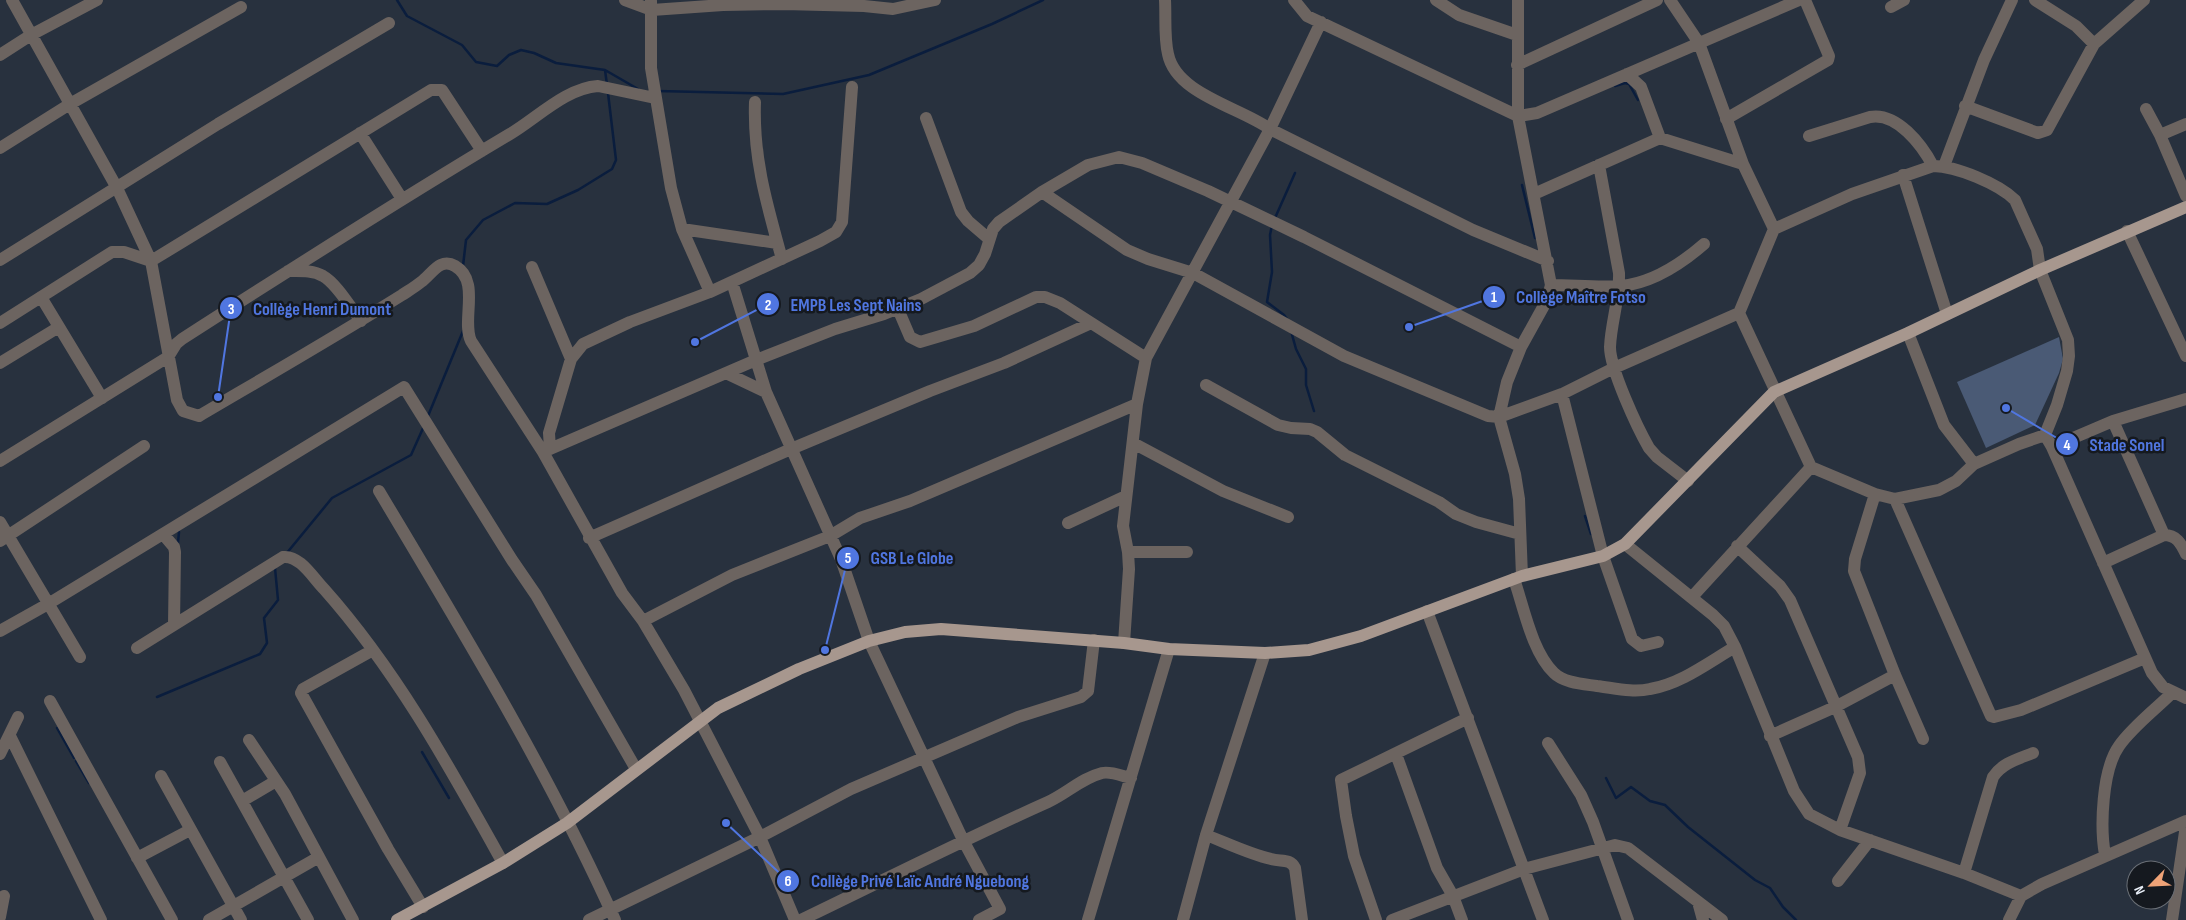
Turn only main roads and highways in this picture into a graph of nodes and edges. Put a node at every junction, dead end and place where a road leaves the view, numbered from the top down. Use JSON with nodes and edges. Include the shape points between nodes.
{"nodes":[{"id":1,"x":2186,"y":207,"type":"edge"},
{"id":2,"x":397,"y":920,"type":"edge"}],
"edges":[{"from":1,"to":2,"type":"main road","via":[[1774,392],[1625,544],[1603,556],[1518,577],[1361,636],[1309,650],[1265,653],[1169,648],[941,629],[904,632],[869,641],[799,669],[718,708],[567,823],[503,864]]}]}
